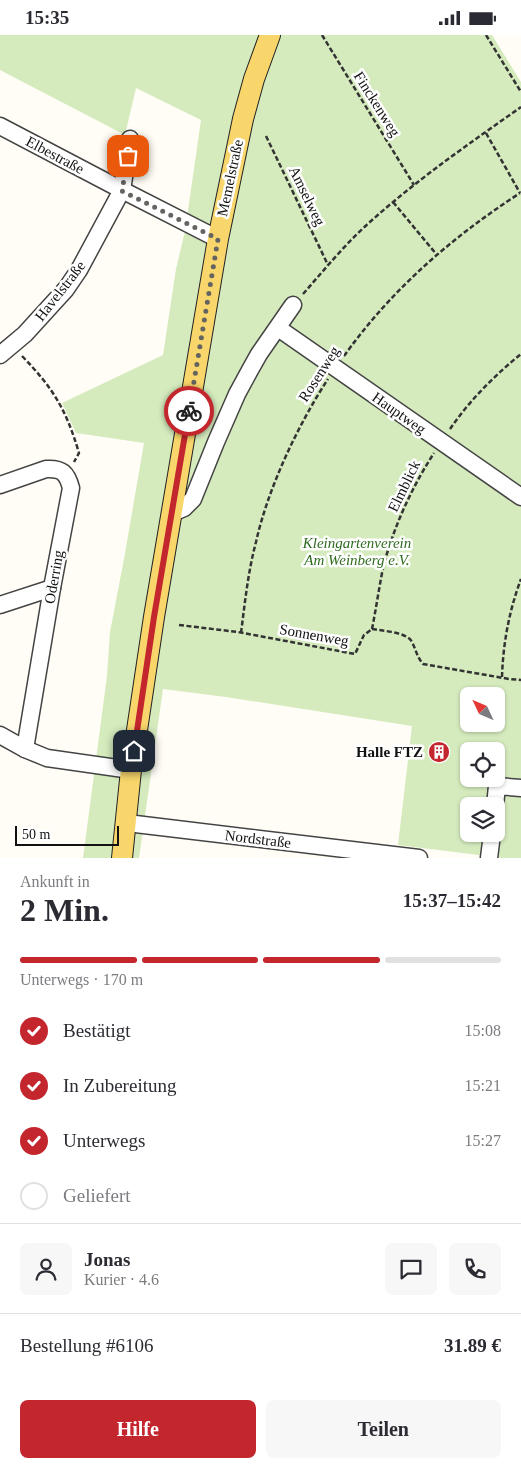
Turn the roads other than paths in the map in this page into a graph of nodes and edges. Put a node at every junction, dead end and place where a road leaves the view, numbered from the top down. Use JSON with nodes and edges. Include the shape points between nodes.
{"nodes":[{"id":1,"x":270,"y":35,"type":"edge"},
{"id":2,"x":0,"y":126,"type":"edge"},
{"id":3,"x":130,"y":139,"type":"dead end"},
{"id":4,"x":122,"y":191,"type":"junction"},
{"id":5,"x":218,"y":239,"type":"junction"},
{"id":6,"x":293,"y":305,"type":"road end"},
{"id":7,"x":278,"y":328,"type":"junction"},
{"id":8,"x":6,"y":350,"type":"edge"},
{"id":9,"x":0,"y":485,"type":"edge"},
{"id":10,"x":521,"y":497,"type":"edge"},
{"id":11,"x":172,"y":513,"type":"junction"},
{"id":12,"x":52,"y":588,"type":"junction"},
{"id":13,"x":0,"y":605,"type":"edge"},
{"id":14,"x":0,"y":735,"type":"edge"},
{"id":15,"x":25,"y":749,"type":"junction"},
{"id":16,"x":131,"y":769,"type":"junction"},
{"id":17,"x":521,"y":789,"type":"edge"},
{"id":18,"x":496,"y":797,"type":"edge"},
{"id":19,"x":127,"y":823,"type":"junction"},
{"id":20,"x":491,"y":842,"type":"edge"},
{"id":21,"x":122,"y":858,"type":"edge"},
{"id":22,"x":419,"y":858,"type":"edge"},
{"id":23,"x":489,"y":858,"type":"edge"}],
"edges":[{"from":1,"to":5,"type":"main road","name":"Memelstraße","via":[[243,119]]},
{"from":2,"to":4,"type":"street","name":"Elbestraße"},
{"from":3,"to":4,"type":"street","name":"Havelstraße"},
{"from":4,"to":5,"type":"street","name":"Elbestraße"},
{"from":4,"to":8,"type":"street","name":"Havelstraße","via":[[66,289]]},
{"from":5,"to":11,"type":"main road","name":"Memelstraße"},
{"from":6,"to":7,"type":"street"},
{"from":7,"to":10,"type":"street","name":"Hauptweg"},
{"from":7,"to":11,"type":"street","via":[[237,394],[193,499]]},
{"from":9,"to":12,"type":"street","name":"Oderring","via":[[46,469],[59,470],[69,482],[71,488]]},
{"from":11,"to":16,"type":"main road","name":"Memelstraße"},
{"from":12,"to":13,"type":"street"},
{"from":12,"to":15,"type":"street","name":"Oderring"},
{"from":14,"to":15,"type":"street"},
{"from":15,"to":16,"type":"street","via":[[47,758]]},
{"from":16,"to":19,"type":"main road","name":"Memelstraße"},
{"from":17,"to":18,"type":"street","via":[[497,786]]},
{"from":19,"to":21,"type":"main road","name":"Memelstraße"},
{"from":19,"to":22,"type":"street","name":"Nordstraße"},
{"from":20,"to":23,"type":"street"}]}
